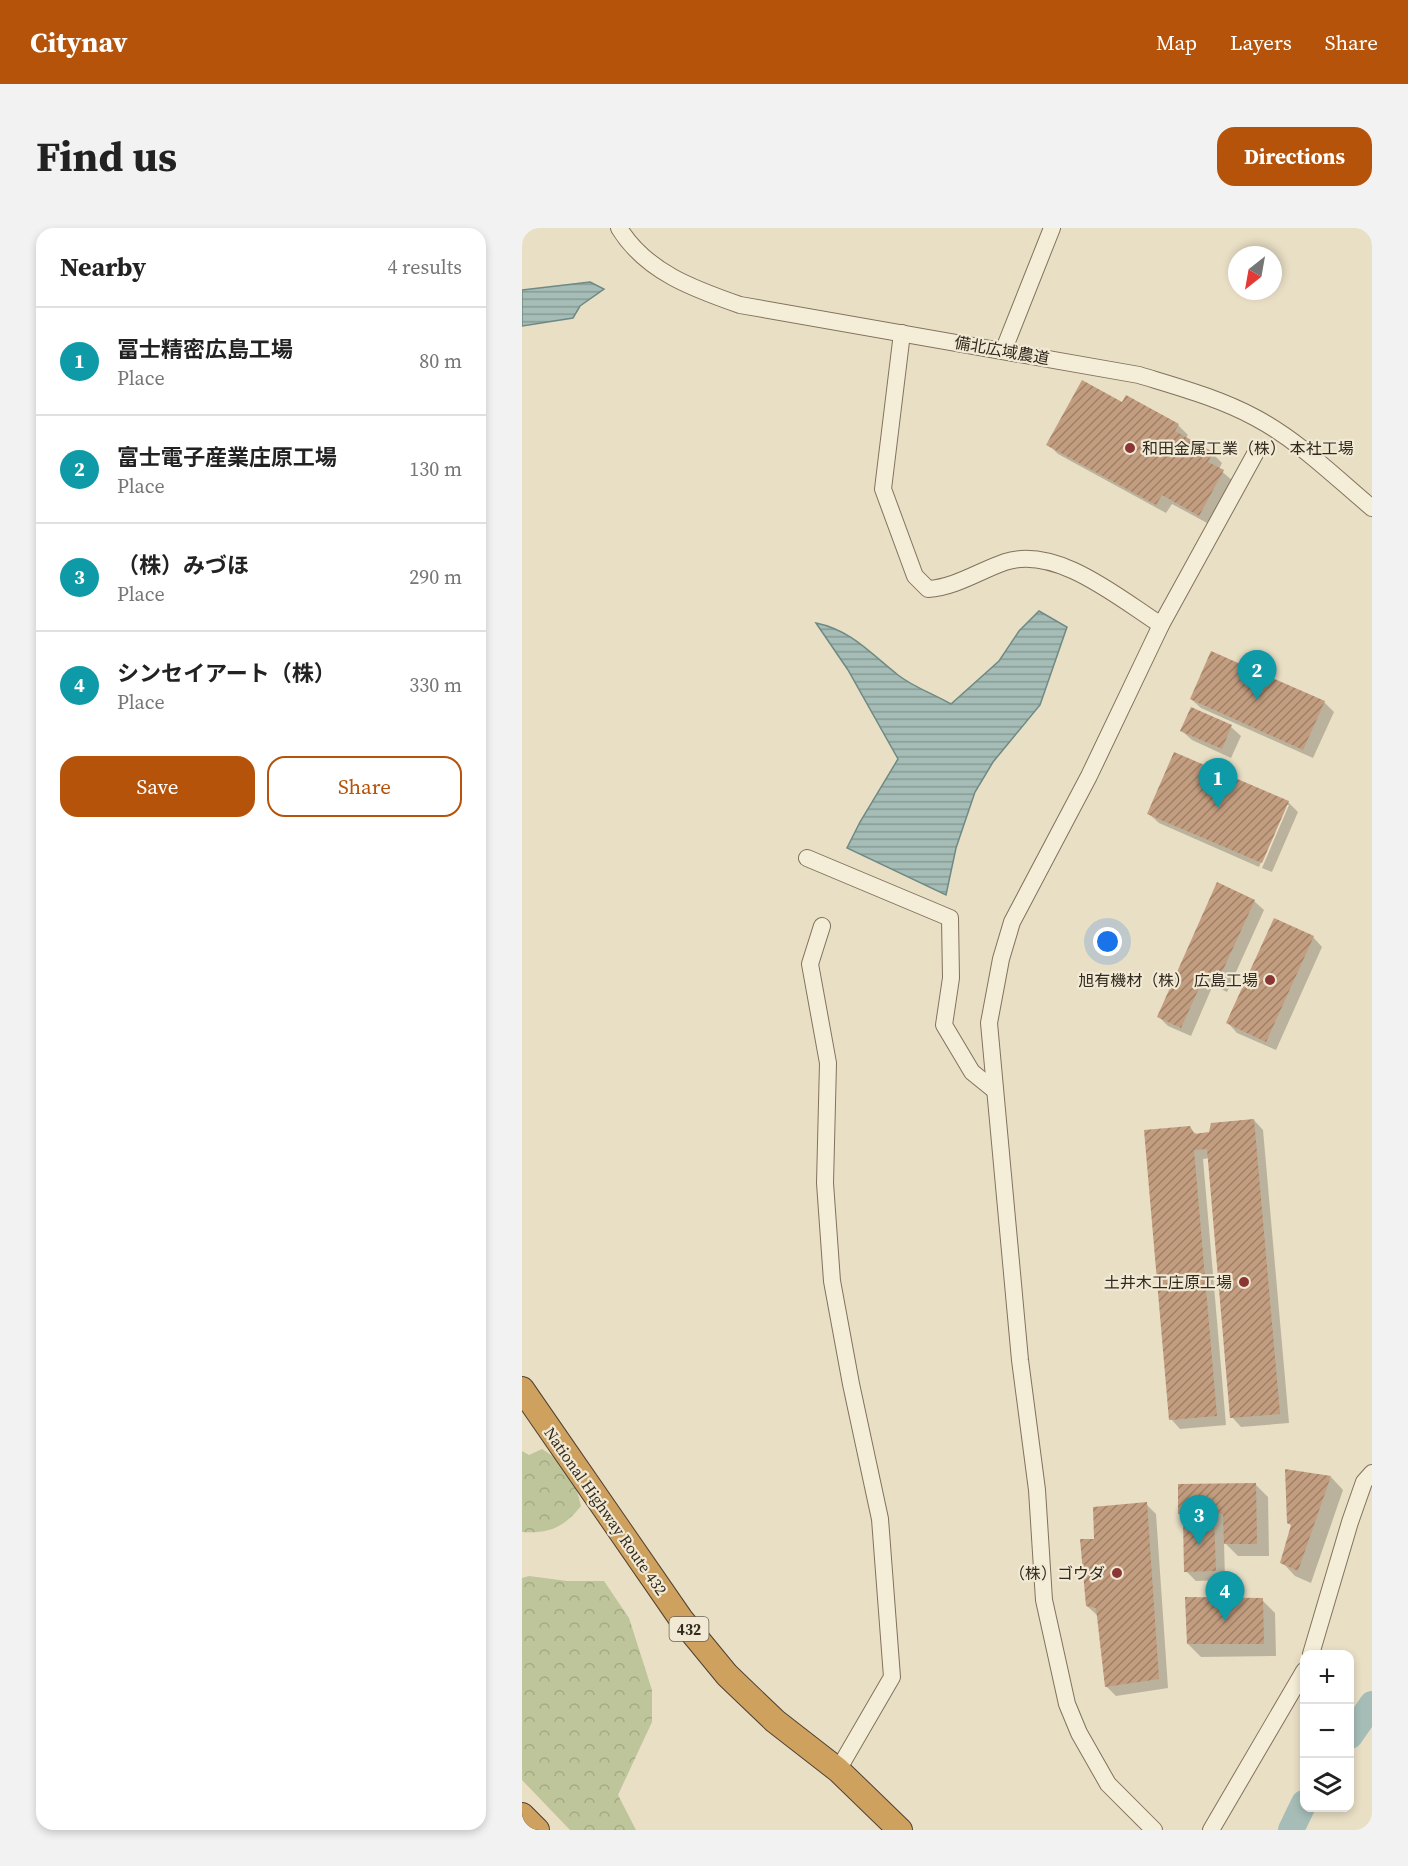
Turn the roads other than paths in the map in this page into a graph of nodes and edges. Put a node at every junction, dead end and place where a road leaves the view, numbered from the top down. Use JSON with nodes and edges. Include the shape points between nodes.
{"nodes":[{"id":1,"x":619,"y":228,"type":"edge"},
{"id":2,"x":1052,"y":228,"type":"edge"},
{"id":3,"x":902,"y":333,"type":"junction"},
{"id":4,"x":1004,"y":349,"type":"junction"},
{"id":5,"x":1255,"y":454,"type":"dead end"},
{"id":6,"x":1372,"y":508,"type":"edge"},
{"id":7,"x":1161,"y":625,"type":"junction"},
{"id":8,"x":807,"y":858,"type":"dead end"},
{"id":9,"x":822,"y":926,"type":"dead end"},
{"id":10,"x":993,"y":1089,"type":"junction"},
{"id":11,"x":522,"y":1389,"type":"edge"},
{"id":12,"x":1372,"y":1473,"type":"edge"},
{"id":13,"x":1312,"y":1650,"type":"edge"},
{"id":14,"x":1300,"y":1679,"type":"edge"},
{"id":15,"x":838,"y":1770,"type":"junction"},
{"id":16,"x":522,"y":1815,"type":"edge"},
{"id":17,"x":537,"y":1830,"type":"edge"},
{"id":18,"x":900,"y":1830,"type":"edge"},
{"id":19,"x":1154,"y":1830,"type":"edge"},
{"id":20,"x":1211,"y":1830,"type":"edge"}],
"edges":[{"from":1,"to":3,"type":"street","name":"備北広域農道","via":[[658,270],[698,290],[740,305]]},
{"from":2,"to":4,"type":"street"},
{"from":3,"to":4,"type":"street","name":"備北広域農道"},
{"from":3,"to":7,"type":"street","via":[[883,489],[915,576],[928,589],[945,587],[1005,562],[1020,558],[1042,561],[1075,570]]},
{"from":4,"to":6,"type":"street","name":"備北広域農道","via":[[1139,375],[1200,394],[1255,418],[1300,446]]},
{"from":5,"to":7,"type":"street"},
{"from":7,"to":10,"type":"street","via":[[1089,776],[1012,922],[991,1011]]},
{"from":8,"to":10,"type":"street","via":[[950,918],[951,978],[944,1025],[972,1072]]},
{"from":9,"to":15,"type":"street","via":[[810,964],[828,1063],[825,1183],[832,1281],[880,1519],[892,1677]]},
{"from":10,"to":19,"type":"street","via":[[1037,1490],[1044,1600],[1067,1704],[1079,1733],[1108,1784]]},
{"from":11,"to":15,"type":"highway","name":"National Highway Route 432","number":"432","via":[[681,1619],[727,1675],[775,1721]]},
{"from":12,"to":13,"type":"street","via":[[1364,1482],[1350,1522]]},
{"from":14,"to":20,"type":"street"},
{"from":15,"to":18,"type":"highway","name":"National Highway Route 432","number":"432"},
{"from":16,"to":17,"type":"highway"}]}
